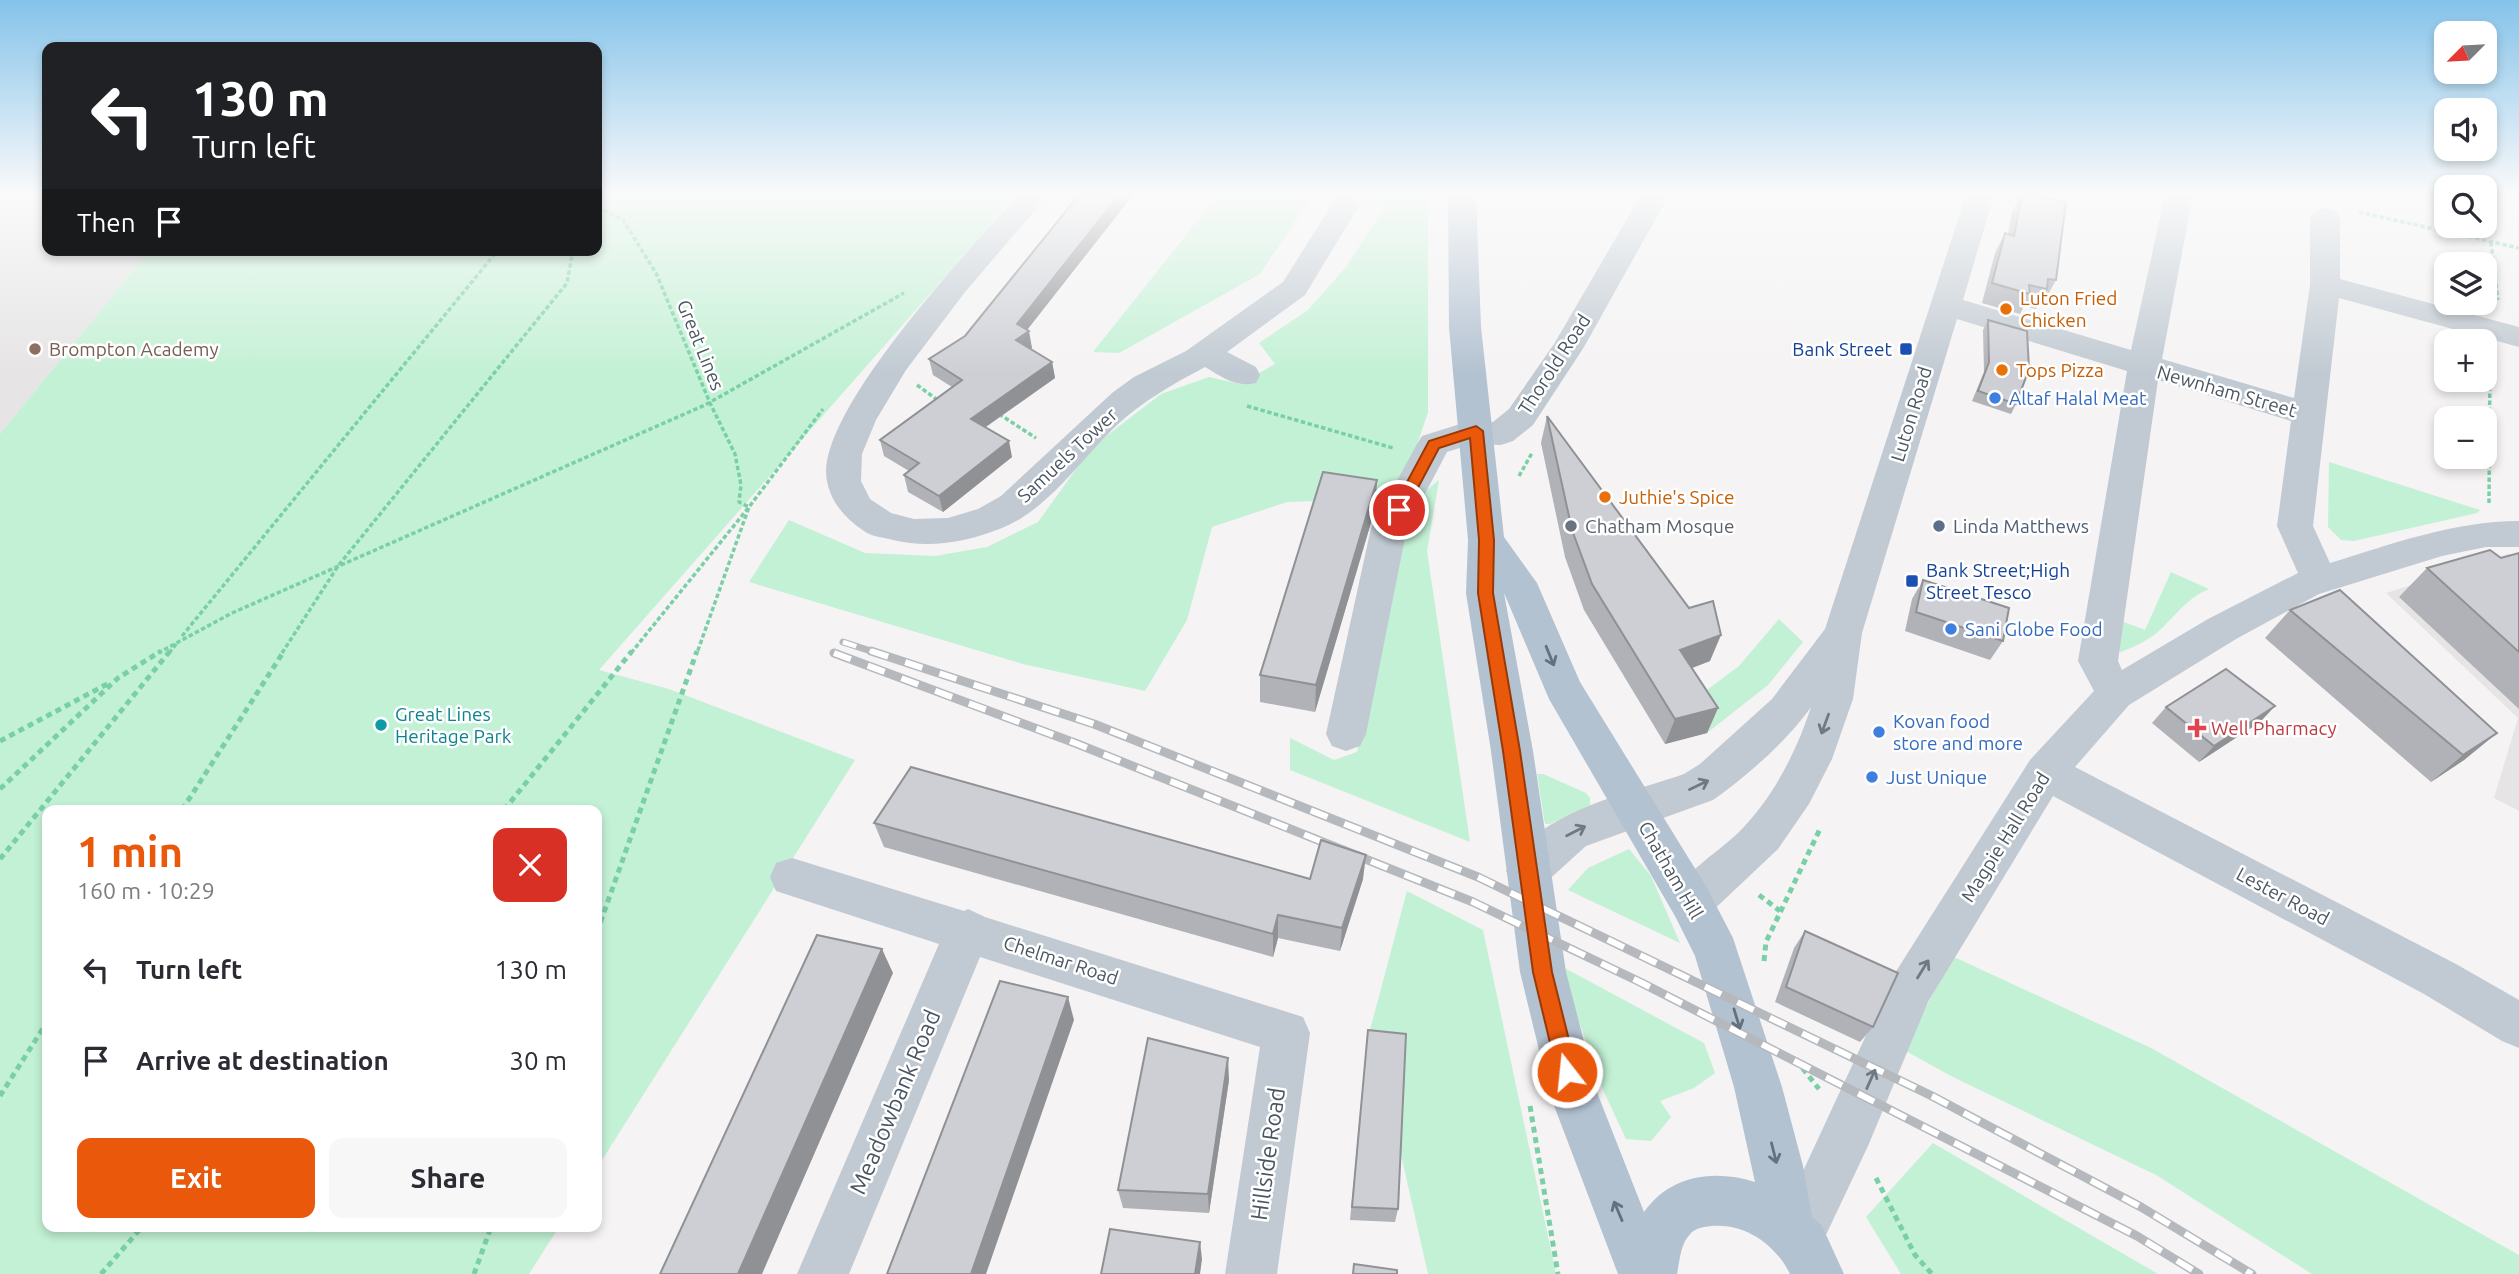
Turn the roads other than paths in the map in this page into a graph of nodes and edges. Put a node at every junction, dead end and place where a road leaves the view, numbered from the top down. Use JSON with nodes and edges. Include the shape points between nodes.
{"nodes":[{"id":1,"x":980,"y":254,"type":"edge"},
{"id":2,"x":1315,"y":254,"type":"edge"},
{"id":3,"x":1463,"y":254,"type":"edge"},
{"id":4,"x":1621,"y":254,"type":"edge"},
{"id":5,"x":1961,"y":254,"type":"edge"},
{"id":6,"x":2167,"y":254,"type":"edge"},
{"id":7,"x":2331,"y":254,"type":"edge"},
{"id":8,"x":2325,"y":285,"type":"junction"},
{"id":9,"x":1944,"y":305,"type":"junction"},
{"id":10,"x":2503,"y":333,"type":"edge"},
{"id":11,"x":1204,"y":354,"type":"junction"},
{"id":12,"x":2145,"y":367,"type":"junction"},
{"id":13,"x":1241,"y":389,"type":"road end"},
{"id":14,"x":2308,"y":414,"type":"junction"},
{"id":15,"x":1476,"y":433,"type":"junction"},
{"id":16,"x":2503,"y":534,"type":"edge"},
{"id":17,"x":1486,"y":540,"type":"junction"},
{"id":18,"x":2320,"y":592,"type":"junction"},
{"id":19,"x":1843,"y":633,"type":"junction"},
{"id":20,"x":2115,"y":694,"type":"junction"},
{"id":21,"x":1346,"y":734,"type":"dead end"},
{"id":22,"x":2045,"y":772,"type":"junction"},
{"id":23,"x":1635,"y":808,"type":"junction"},
{"id":24,"x":1528,"y":871,"type":"junction"},
{"id":25,"x":792,"y":877,"type":"dead end"},
{"id":26,"x":1691,"y":902,"type":"junction"},
{"id":27,"x":968,"y":930,"type":"junction"},
{"id":28,"x":2519,"y":1024,"type":"edge"},
{"id":29,"x":1286,"y":1033,"type":"joint"},
{"id":30,"x":1809,"y":1254,"type":"edge"},
{"id":31,"x":823,"y":1274,"type":"edge"},
{"id":32,"x":1251,"y":1274,"type":"edge"},
{"id":33,"x":1644,"y":1274,"type":"edge"},
{"id":34,"x":1651,"y":1274,"type":"edge"}],
"edges":[{"from":1,"to":11,"type":"street","name":"Samuels Tower","via":[[893,364],[847,447],[842,471],[851,500],[863,513],[891,528],[948,531],[1000,514],[1030,492],[1104,418],[1141,389]]},
{"from":2,"to":11,"type":"street","name":"Samuels Tower","via":[[1294,288]]},
{"from":3,"to":15,"type":"main road"},
{"from":4,"to":15,"type":"street","name":"Thorold Road","via":[[1521,417],[1501,433]]},
{"from":5,"to":9,"type":"street","name":"Luton Road"},
{"from":6,"to":12,"type":"street"},
{"from":7,"to":8,"type":"street","name":"Newnham Street"},
{"from":8,"to":10,"type":"street"},
{"from":8,"to":14,"type":"street","name":"Newnham Street"},
{"from":9,"to":12,"type":"street"},
{"from":9,"to":19,"type":"street","name":"Luton Road"},
{"from":11,"to":13,"type":"street"},
{"from":12,"to":14,"type":"street","name":"Newnham Street"},
{"from":12,"to":20,"type":"street","via":[[2098,661]]},
{"from":14,"to":18,"type":"street","name":"Newnham Street","via":[[2294,526]]},
{"from":15,"to":17,"type":"main road"},
{"from":15,"to":21,"type":"street","name":"Thorold Road","via":[[1434,444],[1389,528]]},
{"from":16,"to":18,"type":"street","name":"Magpie Hall Road","via":[[2441,544]]},
{"from":17,"to":23,"type":"main road","name":"Chatham Hill","one_way":true,"via":[[1524,593],[1563,688]]},
{"from":17,"to":24,"type":"main road","via":[[1485,593]]},
{"from":18,"to":20,"type":"street","name":"Magpie Hall Road","via":[[2222,629]]},
{"from":23,"to":19,"type":"street","name":"Luton Road","one_way":true,"via":[[1698,787],[1715,776],[1786,711]]},
{"from":19,"to":26,"type":"street","name":"Luton Road","one_way":true,"via":[[1832,705],[1787,805],[1747,852]]},
{"from":20,"to":22,"type":"street","name":"Magpie Hall Road"},
{"from":22,"to":28,"type":"street","name":"Lester Road"},
{"from":30,"to":22,"type":"street","name":"Magpie Hall Road","one_way":true,"via":[[1850,1128],[1911,988]]},
{"from":24,"to":23,"type":"street","name":"Luton Road","one_way":true,"via":[[1571,833]]},
{"from":23,"to":26,"type":"main road","name":"Chatham Hill"},
{"from":33,"to":24,"type":"main road","one_way":true,"via":[[1595,1155],[1560,1047]]},
{"from":25,"to":27,"type":"street","name":"Chelmar Road"},
{"from":26,"to":30,"type":"main road","name":"Chatham Hill","one_way":true,"via":[[1717,953],[1778,1166]]},
{"from":27,"to":29,"type":"street","name":"Chelmar Road"},
{"from":27,"to":31,"type":"street","name":"Meadowbank Road"},
{"from":29,"to":32,"type":"street","name":"Hillside Road"},
{"from":30,"to":34,"type":"main road","via":[[1773,1215],[1748,1202],[1695,1201],[1674,1213],[1658,1232]]}]}
